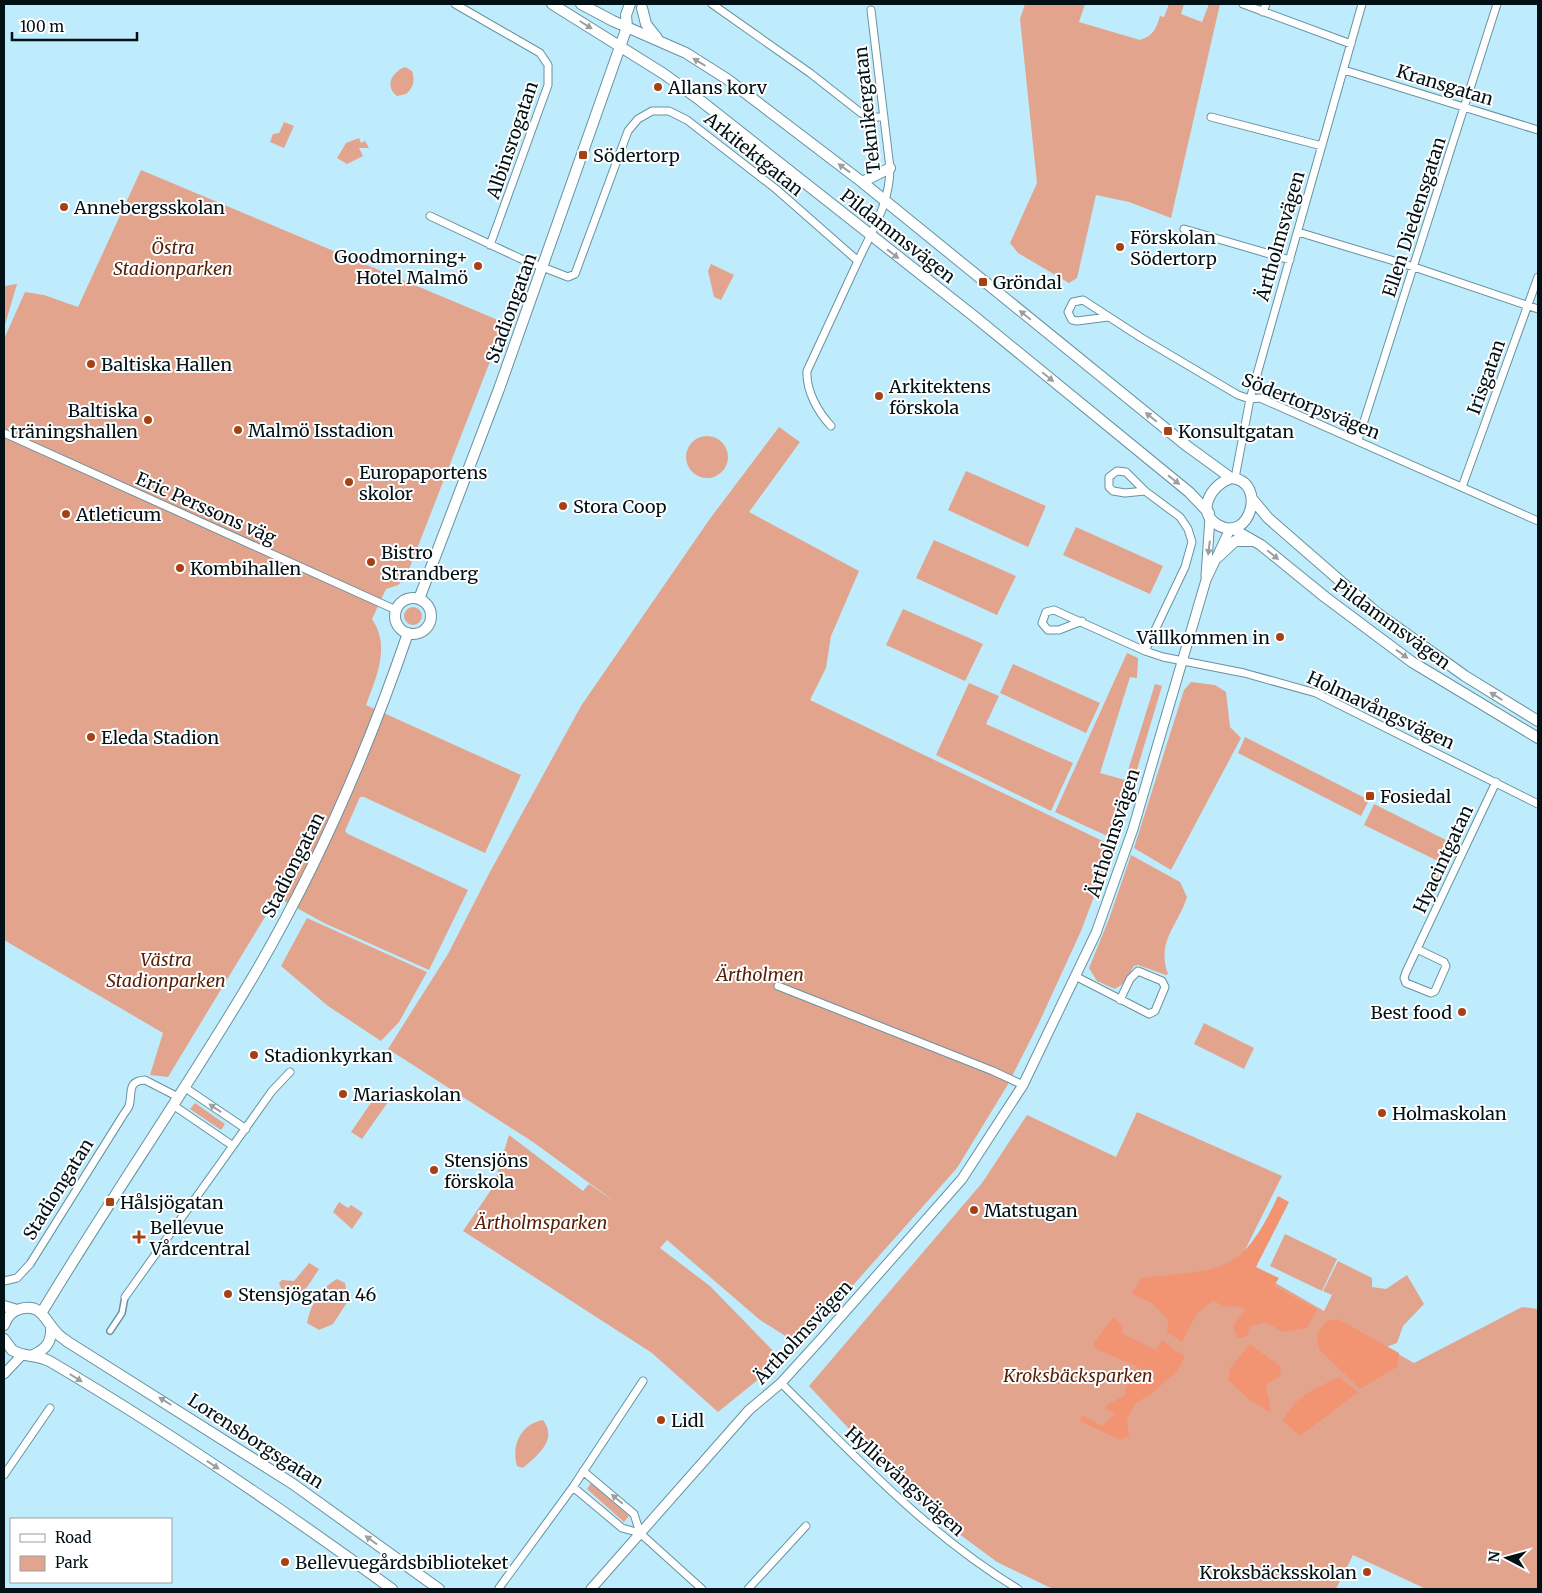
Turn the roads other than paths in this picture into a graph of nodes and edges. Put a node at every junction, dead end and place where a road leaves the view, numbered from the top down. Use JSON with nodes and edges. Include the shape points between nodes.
{"nodes":[{"id":1,"x":455,"y":4,"type":"edge"},
{"id":2,"x":552,"y":4,"type":"edge"},
{"id":3,"x":581,"y":4,"type":"edge"},
{"id":4,"x":630,"y":4,"type":"edge"},
{"id":5,"x":712,"y":4,"type":"edge"},
{"id":6,"x":1243,"y":4,"type":"edge"},
{"id":7,"x":1266,"y":4,"type":"edge"},
{"id":8,"x":1362,"y":4,"type":"edge"},
{"id":9,"x":1497,"y":4,"type":"edge"},
{"id":10,"x":643,"y":6,"type":"edge"},
{"id":11,"x":871,"y":10,"type":"dead end"},
{"id":12,"x":1263,"y":12,"type":"junction"},
{"id":13,"x":627,"y":27,"type":"junction"},
{"id":14,"x":657,"y":39,"type":"junction"},
{"id":15,"x":1351,"y":44,"type":"junction"},
{"id":16,"x":620,"y":46,"type":"junction"},
{"id":17,"x":1344,"y":70,"type":"junction"},
{"id":18,"x":1466,"y":106,"type":"junction"},
{"id":19,"x":884,"y":117,"type":"junction"},
{"id":20,"x":1211,"y":117,"type":"dead end"},
{"id":21,"x":1538,"y":130,"type":"edge"},
{"id":22,"x":1322,"y":146,"type":"junction"},
{"id":23,"x":890,"y":168,"type":"junction"},
{"id":24,"x":862,"y":182,"type":"junction"},
{"id":25,"x":886,"y":202,"type":"junction"},
{"id":26,"x":430,"y":216,"type":"dead end"},
{"id":27,"x":1184,"y":229,"type":"dead end"},
{"id":28,"x":1298,"y":232,"type":"junction"},
{"id":29,"x":870,"y":236,"type":"junction"},
{"id":30,"x":490,"y":245,"type":"junction"},
{"id":31,"x":1290,"y":260,"type":"junction"},
{"id":32,"x":858,"y":261,"type":"junction"},
{"id":33,"x":543,"y":267,"type":"junction"},
{"id":34,"x":1414,"y":267,"type":"junction"},
{"id":35,"x":1538,"y":277,"type":"edge"},
{"id":36,"x":1528,"y":305,"type":"junction"},
{"id":37,"x":1538,"y":309,"type":"edge"},
{"id":38,"x":1108,"y":317,"type":"junction"},
{"id":39,"x":1250,"y":399,"type":"junction"},
{"id":40,"x":831,"y":426,"type":"dead end"},
{"id":41,"x":4,"y":433,"type":"edge"},
{"id":42,"x":1358,"y":440,"type":"junction"},
{"id":43,"x":1233,"y":478,"type":"junction"},
{"id":44,"x":1462,"y":487,"type":"junction"},
{"id":45,"x":1145,"y":490,"type":"junction"},
{"id":46,"x":1252,"y":500,"type":"junction"},
{"id":47,"x":1210,"y":515,"type":"junction"},
{"id":48,"x":1538,"y":521,"type":"edge"},
{"id":49,"x":1232,"y":529,"type":"junction"},
{"id":50,"x":1256,"y":541,"type":"junction"},
{"id":51,"x":1218,"y":557,"type":"junction"},
{"id":52,"x":1206,"y":580,"type":"junction"},
{"id":53,"x":420,"y":599,"type":"junction"},
{"id":54,"x":396,"y":610,"type":"junction"},
{"id":55,"x":1082,"y":621,"type":"junction"},
{"id":56,"x":408,"y":633,"type":"junction"},
{"id":57,"x":1144,"y":651,"type":"junction"},
{"id":58,"x":1182,"y":661,"type":"junction"},
{"id":59,"x":1538,"y":721,"type":"edge"},
{"id":60,"x":1538,"y":738,"type":"edge"},
{"id":61,"x":1496,"y":782,"type":"junction"},
{"id":62,"x":1538,"y":804,"type":"edge"},
{"id":63,"x":1417,"y":949,"type":"junction"},
{"id":64,"x":1077,"y":977,"type":"junction"},
{"id":65,"x":778,"y":986,"type":"dead end"},
{"id":66,"x":1120,"y":1000,"type":"junction"},
{"id":67,"x":290,"y":1072,"type":"dead end"},
{"id":68,"x":1023,"y":1085,"type":"junction"},
{"id":69,"x":184,"y":1087,"type":"junction"},
{"id":70,"x":175,"y":1101,"type":"junction"},
{"id":71,"x":246,"y":1129,"type":"junction"},
{"id":72,"x":233,"y":1146,"type":"junction"},
{"id":73,"x":4,"y":1281,"type":"edge"},
{"id":74,"x":125,"y":1297,"type":"joint"},
{"id":75,"x":4,"y":1306,"type":"edge"},
{"id":76,"x":18,"y":1310,"type":"junction"},
{"id":77,"x":42,"y":1312,"type":"junction"},
{"id":78,"x":4,"y":1324,"type":"edge"},
{"id":79,"x":51,"y":1326,"type":"junction"},
{"id":80,"x":110,"y":1331,"type":"dead end"},
{"id":81,"x":4,"y":1342,"type":"edge"},
{"id":82,"x":22,"y":1355,"type":"junction"},
{"id":83,"x":33,"y":1355,"type":"junction"},
{"id":84,"x":4,"y":1374,"type":"edge"},
{"id":85,"x":643,"y":1380,"type":"dead end"},
{"id":86,"x":781,"y":1383,"type":"junction"},
{"id":87,"x":50,"y":1408,"type":"dead end"},
{"id":88,"x":583,"y":1471,"type":"junction"},
{"id":89,"x":4,"y":1475,"type":"edge"},
{"id":90,"x":573,"y":1487,"type":"junction"},
{"id":91,"x":806,"y":1526,"type":"dead end"},
{"id":92,"x":640,"y":1534,"type":"junction"},
{"id":93,"x":499,"y":1588,"type":"dead end"},
{"id":94,"x":392,"y":1589,"type":"edge"},
{"id":95,"x":439,"y":1589,"type":"edge"},
{"id":96,"x":590,"y":1589,"type":"edge"},
{"id":97,"x":702,"y":1589,"type":"edge"},
{"id":98,"x":748,"y":1589,"type":"edge"},
{"id":99,"x":1018,"y":1589,"type":"edge"}],
"edges":[{"from":1,"to":30,"type":"street","name":"Albinsrogatan","via":[[540,53],[548,68],[548,85]]},
{"from":2,"to":16,"type":"main road","name":"Pildammsvägen","one_way":true},
{"from":3,"to":13,"type":"main road","name":"Pildammsvägen"},
{"from":4,"to":13,"type":"main road","name":"Stadiongatan","via":[[626,15]]},
{"from":5,"to":19,"type":"street","via":[[810,73],[861,114]]},
{"from":6,"to":12,"type":"street"},
{"from":7,"to":12,"type":"street"},
{"from":8,"to":15,"type":"street","name":"Ärtholmsvägen"},
{"from":9,"to":18,"type":"street","name":"Ellen Diedensgatan"},
{"from":10,"to":13,"type":"main road","name":"Stadiongatan","via":[[638,19]]},
{"from":10,"to":14,"type":"main road","via":[[646,24]]},
{"from":11,"to":19,"type":"street","name":"Teknikergatan"},
{"from":12,"to":15,"type":"street"},
{"from":13,"to":14,"type":"main road","name":"Pildammsvägen"},
{"from":13,"to":16,"type":"main road","name":"Stadiongatan"},
{"from":24,"to":14,"type":"main road","name":"Pildammsvägen","one_way":true,"via":[[727,79]]},
{"from":15,"to":17,"type":"street","name":"Ärtholmsvägen"},
{"from":16,"to":29,"type":"main road","name":"Pildammsvägen","via":[[701,101]]},
{"from":16,"to":33,"type":"main road","name":"Stadiongatan"},
{"from":17,"to":18,"type":"street","name":"Kransgatan"},
{"from":17,"to":22,"type":"street","name":"Ärtholmsvägen"},
{"from":18,"to":21,"type":"street","name":"Kransgatan"},
{"from":18,"to":34,"type":"street","name":"Ellen Diedensgatan"},
{"from":19,"to":23,"type":"street","name":"Teknikergatan"},
{"from":20,"to":22,"type":"street"},
{"from":22,"to":28,"type":"street","name":"Ärtholmsvägen"},
{"from":23,"to":24,"type":"main road"},
{"from":23,"to":25,"type":"street","name":"Teknikergatan"},
{"from":24,"to":25,"type":"main road","name":"Pildammsvägen"},
{"from":25,"to":29,"type":"street","name":"Teknikergatan"},
{"from":43,"to":25,"type":"main road","name":"Pildammsvägen","one_way":true,"via":[[1187,446]]},
{"from":26,"to":30,"type":"street","name":"Arkitektgatan"},
{"from":27,"to":31,"type":"street"},
{"from":28,"to":31,"type":"street","name":"Ärtholmsvägen"},
{"from":28,"to":34,"type":"street"},
{"from":29,"to":32,"type":"street","name":"Teknikergatan"},
{"from":29,"to":47,"type":"main road","name":"Pildammsvägen","one_way":true,"via":[[1189,492]]},
{"from":30,"to":33,"type":"street","name":"Arkitektgatan"},
{"from":31,"to":39,"type":"street","name":"Ärtholmsvägen"},
{"from":32,"to":33,"type":"street","name":"Arkitektgatan","via":[[776,189],[687,120],[658,110],[642,116],[628,131],[575,274],[568,277]]},
{"from":32,"to":40,"type":"street","via":[[808,371],[807,378],[818,413]]},
{"from":33,"to":53,"type":"main road","name":"Stadiongatan"},
{"from":34,"to":36,"type":"street"},
{"from":34,"to":42,"type":"street","name":"Ellen Diedensgatan"},
{"from":35,"to":36,"type":"street","name":"Irisgatan"},
{"from":36,"to":37,"type":"street"},
{"from":36,"to":44,"type":"street","name":"Irisgatan"},
{"from":38,"to":38,"type":"street","name":"Södertorpsvägen","via":[[1083,300],[1078,299],[1069,306],[1069,316],[1077,321]]},
{"from":38,"to":39,"type":"street","name":"Södertorpsvägen","via":[[1216,383]]},
{"from":39,"to":42,"type":"street","name":"Södertorpsvägen","via":[[1260,398]]},
{"from":39,"to":43,"type":"street","name":"Ärtholmsvägen"},
{"from":41,"to":54,"type":"street","name":"Eric Perssons väg"},
{"from":42,"to":44,"type":"street","name":"Södertorpsvägen"},
{"from":43,"to":46,"type":"main road","via":[[1245,484]]},
{"from":43,"to":47,"type":"main road","name":"Ärtholmsvägen","via":[[1221,482],[1211,492],[1208,502]]},
{"from":44,"to":48,"type":"street","name":"Södertorpsvägen"},
{"from":45,"to":45,"type":"street","via":[[1126,472],[1117,471],[1109,477],[1113,491]]},
{"from":45,"to":57,"type":"street","via":[[1180,517],[1192,542],[1185,568]]},
{"from":46,"to":49,"type":"main road","name":"Ärtholmsvägen","via":[[1249,515]]},
{"from":59,"to":46,"type":"main road","name":"Pildammsvägen","one_way":true,"via":[[1465,676],[1377,613],[1268,518]]},
{"from":47,"to":49,"type":"main road","via":[[1219,526]]},
{"from":47,"to":52,"type":"street","name":"Ärtholmsvägen","one_way":true},
{"from":49,"to":50,"type":"main road","name":"Pildammsvägen"},
{"from":49,"to":51,"type":"street","name":"Ärtholmsvägen","via":[[1222,542]]},
{"from":50,"to":51,"type":"main road","via":[[1235,541]]},
{"from":50,"to":60,"type":"main road","name":"Pildammsvägen","one_way":true,"via":[[1412,662]]},
{"from":51,"to":52,"type":"street","name":"Ärtholmsvägen"},
{"from":52,"to":58,"type":"street","name":"Ärtholmsvägen"},
{"from":53,"to":54,"type":"main road","via":[[408,599]]},
{"from":53,"to":56,"type":"main road","via":[[429,608],[430,623],[423,631]]},
{"from":54,"to":56,"type":"main road","via":[[396,622]]},
{"from":55,"to":55,"type":"street","via":[[1050,610],[1043,616],[1042,623],[1053,631]]},
{"from":55,"to":57,"type":"street"},
{"from":56,"to":69,"type":"main road","name":"Stadiongatan","via":[[381,712],[317,856],[257,969]]},
{"from":57,"to":58,"type":"street","name":"Holmavångsvägen"},
{"from":58,"to":61,"type":"street","name":"Holmavångsvägen","via":[[1244,673],[1316,693]]},
{"from":58,"to":64,"type":"street","name":"Ärtholmsvägen","via":[[1120,869]]},
{"from":61,"to":62,"type":"street","name":"Holmavångsvägen"},
{"from":61,"to":63,"type":"street","name":"Hyacintgatan"},
{"from":63,"to":63,"type":"street","name":"Hyacintgatan","via":[[1404,978],[1406,983],[1431,994],[1446,966]]},
{"from":64,"to":66,"type":"street"},
{"from":64,"to":68,"type":"street","name":"Ärtholmsvägen"},
{"from":65,"to":68,"type":"street"},
{"from":66,"to":66,"type":"street","via":[[1152,1014],[1165,987],[1162,981],[1138,971],[1133,974]]},
{"from":67,"to":71,"type":"street","via":[[282,1078]]},
{"from":68,"to":86,"type":"street","name":"Ärtholmsvägen","via":[[962,1179]]},
{"from":69,"to":70,"type":"main road","name":"Stadiongatan"},
{"from":71,"to":69,"type":"street","one_way":true},
{"from":70,"to":72,"type":"street"},
{"from":70,"to":73,"type":"street","name":"Stadiongatan","via":[[145,1080],[134,1084],[122,1117],[23,1273]]},
{"from":70,"to":77,"type":"main road","name":"Stadiongatan"},
{"from":71,"to":72,"type":"street"},
{"from":72,"to":74,"type":"street"},
{"from":74,"to":80,"type":"street","via":[[122,1313]]},
{"from":75,"to":76,"type":"main road"},
{"from":76,"to":77,"type":"main road","via":[[33,1308]]},
{"from":76,"to":78,"type":"main road","via":[[7,1317]]},
{"from":77,"to":79,"type":"main road","name":"Lorensborgsgatan"},
{"from":79,"to":83,"type":"main road","via":[[49,1342]]},
{"from":95,"to":79,"type":"main road","name":"Lorensborgsgatan","one_way":true,"via":[[293,1484],[68,1342]]},
{"from":81,"to":82,"type":"main road"},
{"from":82,"to":83,"type":"main road"},
{"from":82,"to":84,"type":"street"},
{"from":83,"to":94,"type":"main road","one_way":true,"via":[[50,1361],[160,1430]]},
{"from":85,"to":88,"type":"street"},
{"from":86,"to":92,"type":"street","name":"Ärtholmsvägen","via":[[750,1410]]},
{"from":86,"to":99,"type":"street","name":"Hyllievångsvägen","via":[[906,1506],[975,1562]]},
{"from":87,"to":89,"type":"street"},
{"from":88,"to":90,"type":"street"},
{"from":92,"to":88,"type":"street","one_way":true,"via":[[634,1514]]},
{"from":90,"to":92,"type":"street","via":[[622,1528]]},
{"from":90,"to":93,"type":"street"},
{"from":91,"to":98,"type":"street"},
{"from":92,"to":96,"type":"street","name":"Ärtholmsvägen"},
{"from":92,"to":97,"type":"street"}]}
